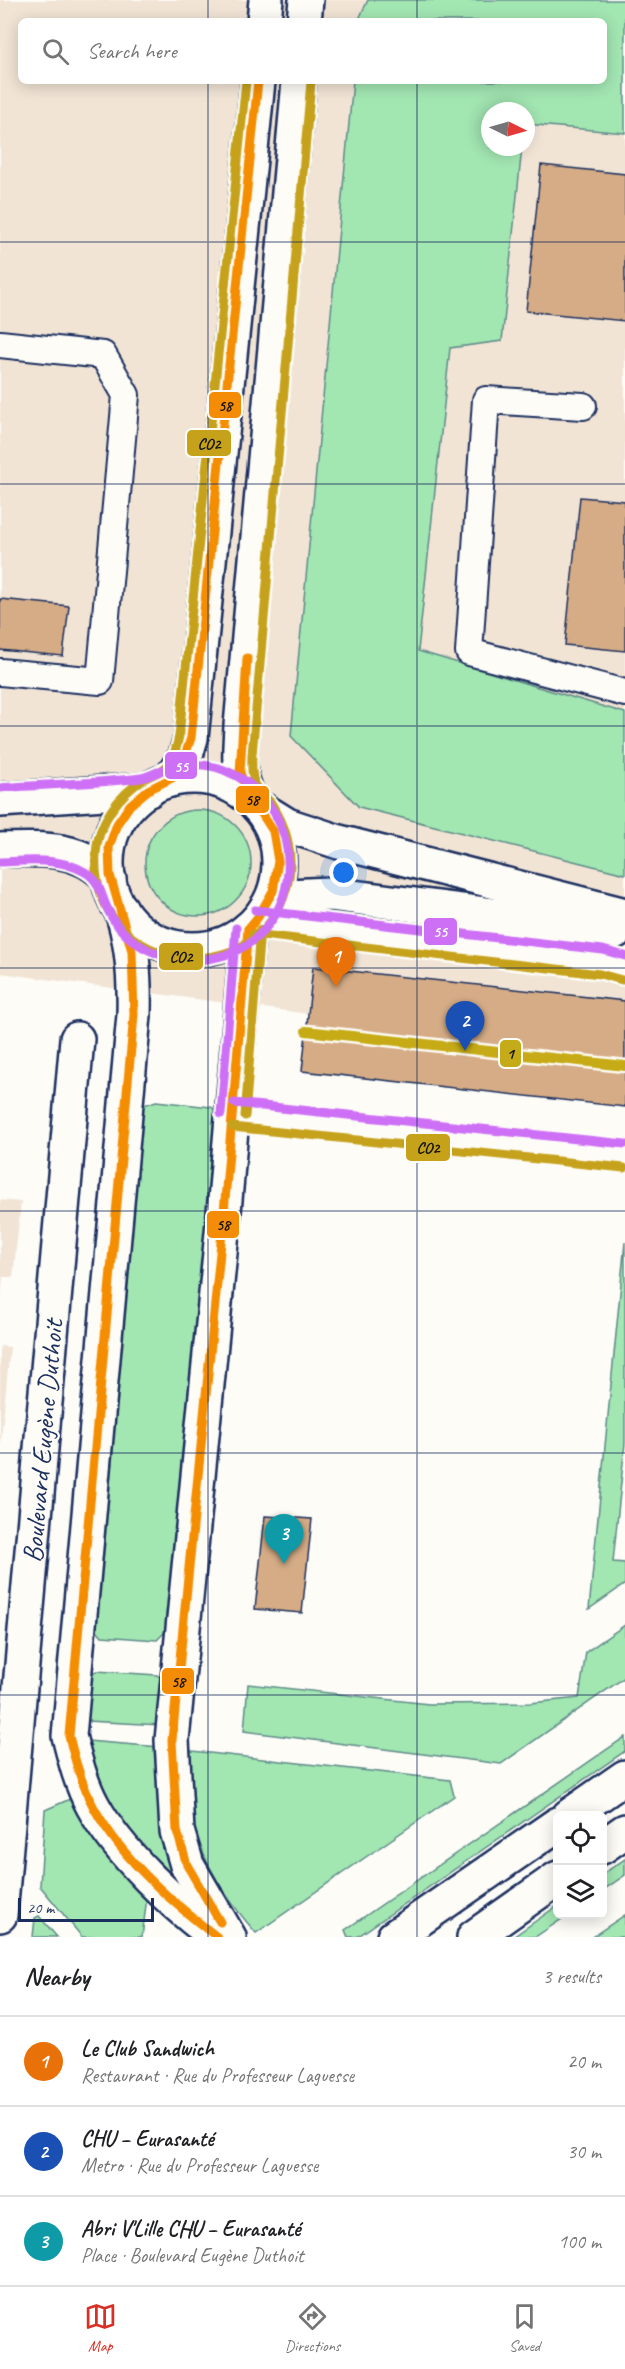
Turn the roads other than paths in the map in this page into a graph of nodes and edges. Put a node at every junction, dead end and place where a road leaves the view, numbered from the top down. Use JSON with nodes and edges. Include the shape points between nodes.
{"nodes":[{"id":1,"x":266,"y":0,"type":"edge"},
{"id":2,"x":306,"y":0,"type":"edge"},
{"id":3,"x":264,"y":18,"type":"edge"},
{"id":4,"x":304,"y":18,"type":"edge"},
{"id":5,"x":258,"y":84,"type":"edge"},
{"id":6,"x":299,"y":84,"type":"edge"},
{"id":7,"x":0,"y":344,"type":"edge"},
{"id":8,"x":583,"y":406,"type":"dead end"},
{"id":9,"x":0,"y":672,"type":"edge"},
{"id":10,"x":625,"y":693,"type":"edge"},
{"id":11,"x":159,"y":785,"type":"junction"},
{"id":12,"x":0,"y":800,"type":"edge"},
{"id":13,"x":254,"y":803,"type":"junction"},
{"id":14,"x":0,"y":850,"type":"edge"},
{"id":15,"x":115,"y":894,"type":"junction"},
{"id":16,"x":625,"y":915,"type":"edge"},
{"id":17,"x":256,"y":920,"type":"junction"},
{"id":18,"x":625,"y":932,"type":"edge"},
{"id":19,"x":625,"y":968,"type":"edge"},
{"id":20,"x":77,"y":1039,"type":"dead end"},
{"id":21,"x":233,"y":1116,"type":"junction"},
{"id":22,"x":625,"y":1156,"type":"edge"},
{"id":23,"x":625,"y":1777,"type":"edge"},
{"id":24,"x":575,"y":1811,"type":"edge"},
{"id":25,"x":553,"y":1827,"type":"edge"},
{"id":26,"x":625,"y":1831,"type":"edge"},
{"id":27,"x":607,"y":1844,"type":"edge"},
{"id":28,"x":553,"y":1882,"type":"edge"},
{"id":29,"x":0,"y":1915,"type":"edge"},
{"id":30,"x":217,"y":1937,"type":"edge"},
{"id":31,"x":230,"y":1937,"type":"edge"},
{"id":32,"x":394,"y":1937,"type":"edge"},
{"id":33,"x":474,"y":1937,"type":"edge"}],
"edges":[{"from":1,"to":3,"type":"street"},
{"from":2,"to":4,"type":"street"},
{"from":5,"to":11,"type":"street","via":[[191,738],[185,758]]},
{"from":6,"to":13,"type":"street","via":[[241,726],[240,773]]},
{"from":7,"to":9,"type":"lane","via":[[103,355],[126,395],[100,681]]},
{"from":8,"to":10,"type":"lane","via":[[486,399],[469,652]]},
{"from":11,"to":12,"type":"street"},
{"from":11,"to":13,"type":"street","via":[[194,777],[218,781]]},
{"from":11,"to":15,"type":"street","via":[[130,804],[113,834],[108,856]]},
{"from":13,"to":16,"type":"street","via":[[287,825],[339,842]]},
{"from":13,"to":17,"type":"street","via":[[272,828],[278,852],[276,882]]},
{"from":14,"to":15,"type":"street","via":[[48,850],[80,856],[101,869]]},
{"from":15,"to":17,"type":"street","via":[[144,933],[185,948],[218,945]]},
{"from":15,"to":30,"type":"street","name":"Boulevard Eugène Duthoit","via":[[131,944],[135,984],[132,1045],[69,1736],[93,1807],[120,1844],[189,1916]]},
{"from":17,"to":18,"type":"street","via":[[287,896],[330,894]]},
{"from":17,"to":19,"type":"lane"},
{"from":17,"to":21,"type":"street"},
{"from":20,"to":29,"type":"street","name":"Boulevard Eugène Duthoit"},
{"from":21,"to":22,"type":"lane"},
{"from":21,"to":31,"type":"street","via":[[172,1740],[177,1831],[187,1864]]},
{"from":23,"to":24,"type":"street"},
{"from":25,"to":32,"type":"street"},
{"from":26,"to":27,"type":"street"},
{"from":28,"to":33,"type":"street"}]}
